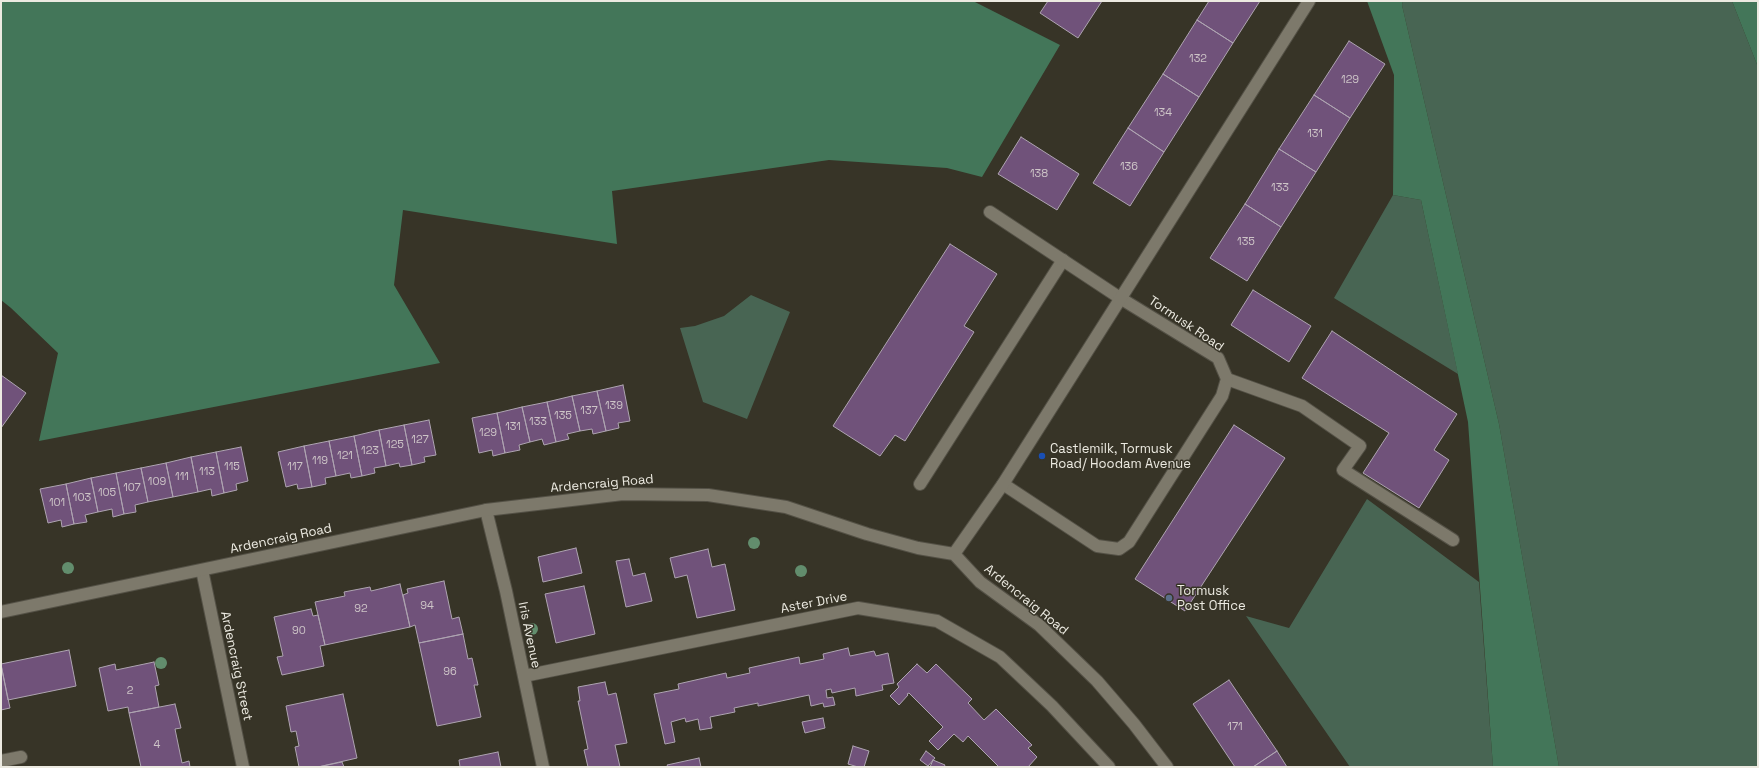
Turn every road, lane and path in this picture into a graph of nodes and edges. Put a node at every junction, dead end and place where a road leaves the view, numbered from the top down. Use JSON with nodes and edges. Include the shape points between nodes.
{"nodes":[{"id":1,"x":1309,"y":1,"type":"edge"},
{"id":2,"x":990,"y":212,"type":"dead end"},
{"id":3,"x":1063,"y":260,"type":"junction"},
{"id":4,"x":1120,"y":298,"type":"junction"},
{"id":5,"x":1227,"y":379,"type":"junction"},
{"id":6,"x":920,"y":484,"type":"dead end"},
{"id":7,"x":1003,"y":484,"type":"junction"},
{"id":8,"x":486,"y":510,"type":"junction"},
{"id":9,"x":1453,"y":540,"type":"dead end"},
{"id":10,"x":954,"y":554,"type":"junction"},
{"id":11,"x":202,"y":570,"type":"junction"},
{"id":12,"x":1,"y":612,"type":"edge"},
{"id":13,"x":524,"y":676,"type":"junction"},
{"id":14,"x":21,"y":757,"type":"dead end"},
{"id":15,"x":1,"y":761,"type":"edge"},
{"id":16,"x":1106,"y":766,"type":"edge"},
{"id":17,"x":243,"y":767,"type":"edge"},
{"id":18,"x":543,"y":767,"type":"edge"},
{"id":19,"x":1166,"y":767,"type":"edge"}],
"edges":[{"from":1,"to":4,"type":"street"},
{"from":2,"to":3,"type":"street","name":"Tormusk Road"},
{"from":3,"to":4,"type":"street","name":"Tormusk Road"},
{"from":3,"to":6,"type":"street"},
{"from":4,"to":5,"type":"street","name":"Tormusk Road","via":[[1218,358]]},
{"from":4,"to":7,"type":"street"},
{"from":5,"to":7,"type":"street","via":[[1222,396],[1129,542],[1119,550],[1097,546]]},
{"from":5,"to":9,"type":"street","via":[[1302,406],[1360,446],[1343,470]]},
{"from":7,"to":10,"type":"street"},
{"from":8,"to":10,"type":"street","name":"Ardencraig Road","via":[[623,494],[708,495],[786,507],[867,534],[918,548]]},
{"from":8,"to":11,"type":"street","name":"Ardencraig Road"},
{"from":8,"to":13,"type":"street","name":"Iris Avenue"},
{"from":10,"to":19,"type":"street","name":"Ardencraig Road","via":[[980,582],[1039,625],[1097,681]]},
{"from":11,"to":12,"type":"street","name":"Ardencraig Road"},
{"from":11,"to":17,"type":"street","name":"Ardencraig Street"},
{"from":13,"to":16,"type":"street","name":"Aster Drive","via":[[858,608],[937,620],[1000,657],[1052,706]]},
{"from":13,"to":18,"type":"street","name":"Iris Avenue"},
{"from":14,"to":15,"type":"street"}]}
